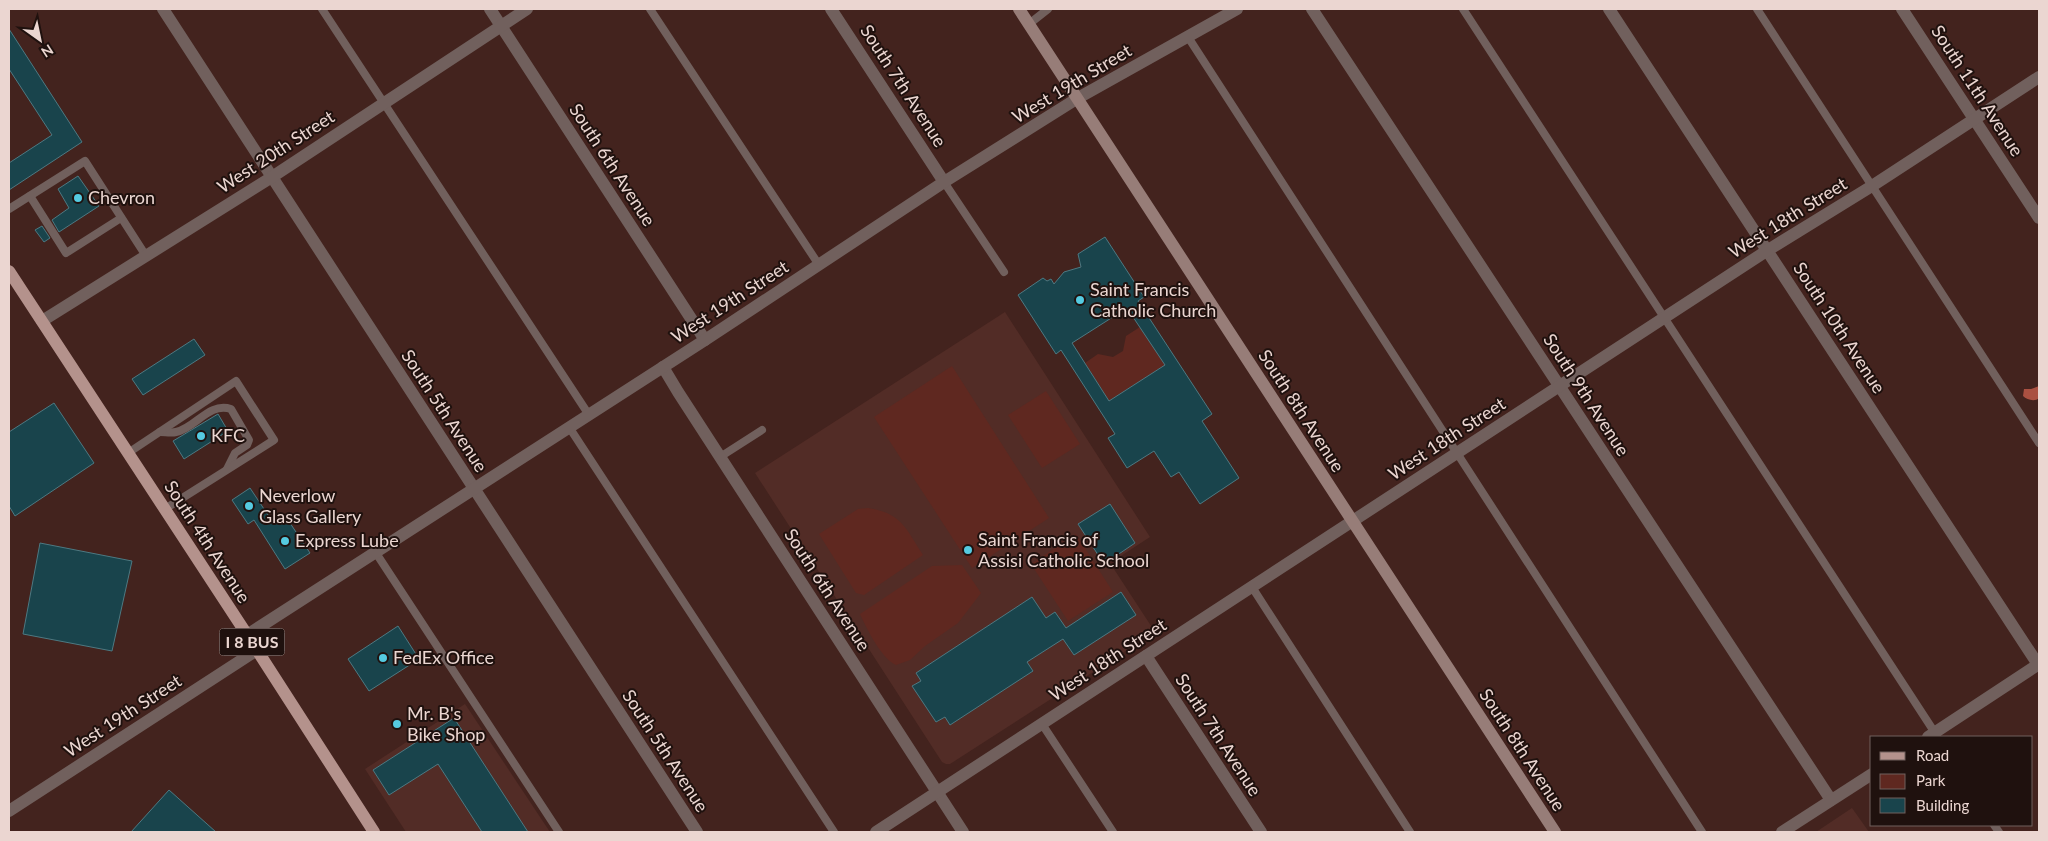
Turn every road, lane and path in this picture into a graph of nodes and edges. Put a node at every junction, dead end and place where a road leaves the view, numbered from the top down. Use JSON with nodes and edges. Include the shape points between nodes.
{"nodes":[{"id":1,"x":163,"y":9,"type":"edge"},
{"id":2,"x":322,"y":9,"type":"edge"},
{"id":3,"x":490,"y":9,"type":"edge"},
{"id":4,"x":527,"y":9,"type":"edge"},
{"id":5,"x":650,"y":9,"type":"edge"},
{"id":6,"x":831,"y":9,"type":"edge"},
{"id":7,"x":1019,"y":9,"type":"edge"},
{"id":8,"x":1048,"y":9,"type":"edge"},
{"id":9,"x":1238,"y":9,"type":"edge"},
{"id":10,"x":1312,"y":9,"type":"edge"},
{"id":11,"x":1463,"y":9,"type":"edge"},
{"id":12,"x":1609,"y":9,"type":"edge"},
{"id":13,"x":1757,"y":9,"type":"edge"},
{"id":14,"x":1902,"y":9,"type":"edge"},
{"id":15,"x":1029,"y":24,"type":"junction"},
{"id":16,"x":501,"y":25,"type":"junction"},
{"id":17,"x":1188,"y":37,"type":"junction"},
{"id":18,"x":2039,"y":77,"type":"edge"},
{"id":19,"x":1078,"y":98,"type":"junction"},
{"id":20,"x":383,"y":102,"type":"junction"},
{"id":21,"x":1974,"y":119,"type":"junction"},
{"id":22,"x":272,"y":176,"type":"junction"},
{"id":23,"x":944,"y":182,"type":"junction"},
{"id":24,"x":1872,"y":186,"type":"junction"},
{"id":25,"x":30,"y":196,"type":"junction"},
{"id":26,"x":9,"y":209,"type":"edge"},
{"id":27,"x":121,"y":218,"type":"junction"},
{"id":28,"x":2039,"y":218,"type":"edge"},
{"id":29,"x":1768,"y":250,"type":"junction"},
{"id":30,"x":146,"y":256,"type":"junction"},
{"id":31,"x":819,"y":265,"type":"junction"},
{"id":32,"x":9,"y":272,"type":"edge"},
{"id":33,"x":1004,"y":272,"type":"dead end"},
{"id":34,"x":1664,"y":318,"type":"junction"},
{"id":35,"x":42,"y":322,"type":"junction"},
{"id":36,"x":705,"y":340,"type":"junction"},
{"id":37,"x":663,"y":366,"type":"junction"},
{"id":38,"x":1559,"y":386,"type":"junction"},
{"id":39,"x":589,"y":415,"type":"junction"},
{"id":40,"x":570,"y":428,"type":"junction"},
{"id":41,"x":762,"y":430,"type":"dead end"},
{"id":42,"x":160,"y":432,"type":"junction"},
{"id":43,"x":2039,"y":443,"type":"edge"},
{"id":44,"x":128,"y":453,"type":"junction"},
{"id":45,"x":1457,"y":453,"type":"junction"},
{"id":46,"x":720,"y":457,"type":"junction"},
{"id":47,"x":226,"y":470,"type":"junction"},
{"id":48,"x":474,"y":489,"type":"junction"},
{"id":49,"x":165,"y":509,"type":"junction"},
{"id":50,"x":1352,"y":522,"type":"junction"},
{"id":51,"x":376,"y":553,"type":"junction"},
{"id":52,"x":1252,"y":587,"type":"junction"},
{"id":53,"x":247,"y":635,"type":"junction"},
{"id":54,"x":257,"y":650,"type":"junction"},
{"id":55,"x":1146,"y":656,"type":"junction"},
{"id":56,"x":2039,"y":665,"type":"edge"},
{"id":57,"x":1042,"y":724,"type":"junction"},
{"id":58,"x":1933,"y":736,"type":"edge"},
{"id":59,"x":1870,"y":775,"type":"edge"},
{"id":60,"x":937,"y":793,"type":"junction"},
{"id":61,"x":1831,"y":800,"type":"junction"},
{"id":62,"x":9,"y":811,"type":"edge"},
{"id":63,"x":374,"y":832,"type":"edge"},
{"id":64,"x":559,"y":832,"type":"edge"},
{"id":65,"x":697,"y":832,"type":"edge"},
{"id":66,"x":834,"y":832,"type":"edge"},
{"id":67,"x":876,"y":832,"type":"edge"},
{"id":68,"x":963,"y":832,"type":"edge"},
{"id":69,"x":1113,"y":832,"type":"edge"},
{"id":70,"x":1261,"y":832,"type":"edge"},
{"id":71,"x":1410,"y":832,"type":"edge"},
{"id":72,"x":1555,"y":832,"type":"edge"},
{"id":73,"x":1702,"y":832,"type":"edge"},
{"id":74,"x":1782,"y":832,"type":"edge"}],
"edges":[{"from":1,"to":22,"type":"street","name":"South 5th Avenue"},
{"from":2,"to":20,"type":"lane"},
{"from":3,"to":16,"type":"street","name":"South 6th Avenue"},
{"from":4,"to":16,"type":"street","name":"West 20th Street"},
{"from":5,"to":31,"type":"lane"},
{"from":6,"to":23,"type":"street","name":"South 7th Avenue"},
{"from":7,"to":15,"type":"street","name":"South 8th Avenue"},
{"from":8,"to":15,"type":"lane"},
{"from":9,"to":17,"type":"street","name":"West 19th Street"},
{"from":10,"to":38,"type":"street","name":"South 9th Avenue"},
{"from":11,"to":34,"type":"lane"},
{"from":12,"to":29,"type":"street","name":"South 10th Avenue"},
{"from":13,"to":24,"type":"lane"},
{"from":14,"to":21,"type":"street","name":"South 11th Avenue"},
{"from":15,"to":19,"type":"street","name":"South 8th Avenue"},
{"from":16,"to":20,"type":"street","name":"West 20th Street"},
{"from":16,"to":36,"type":"street","name":"South 6th Avenue"},
{"from":17,"to":19,"type":"street","name":"West 19th Street"},
{"from":17,"to":45,"type":"lane"},
{"from":18,"to":21,"type":"street","name":"West 18th Street"},
{"from":19,"to":23,"type":"street","name":"West 19th Street"},
{"from":19,"to":50,"type":"street","name":"South 8th Avenue"},
{"from":20,"to":22,"type":"street","name":"West 20th Street"},
{"from":20,"to":39,"type":"lane"},
{"from":21,"to":24,"type":"street","name":"West 18th Street"},
{"from":21,"to":28,"type":"street","name":"South 11th Avenue"},
{"from":22,"to":30,"type":"street","name":"West 20th Street"},
{"from":22,"to":48,"type":"street","name":"South 5th Avenue"},
{"from":23,"to":31,"type":"street","name":"West 19th Street"},
{"from":23,"to":33,"type":"lane"},
{"from":24,"to":29,"type":"street","name":"West 18th Street"},
{"from":24,"to":43,"type":"lane"},
{"from":25,"to":26,"type":"lane"},
{"from":25,"to":27,"type":"lane","via":[[66,253]]},
{"from":25,"to":27,"type":"lane","via":[[85,161]]},
{"from":27,"to":30,"type":"lane"},
{"from":29,"to":34,"type":"street","name":"West 18th Street"},
{"from":29,"to":56,"type":"street","name":"South 10th Avenue"},
{"from":30,"to":35,"type":"street","name":"West 20th Street"},
{"from":31,"to":36,"type":"street","name":"West 19th Street"},
{"from":32,"to":35,"type":"main road","name":"South 4th Avenue","number":"I 8 BUS"},
{"from":34,"to":38,"type":"street","name":"West 18th Street"},
{"from":34,"to":58,"type":"lane"},
{"from":35,"to":44,"type":"main road","name":"South 4th Avenue","number":"I 8 BUS"},
{"from":36,"to":37,"type":"street","name":"West 19th Street"},
{"from":37,"to":39,"type":"street","name":"West 19th Street"},
{"from":37,"to":46,"type":"street","name":"South 6th Avenue"},
{"from":38,"to":45,"type":"street","name":"West 18th Street"},
{"from":38,"to":61,"type":"street","name":"South 9th Avenue"},
{"from":39,"to":40,"type":"street","name":"West 19th Street"},
{"from":40,"to":48,"type":"street","name":"West 19th Street"},
{"from":40,"to":66,"type":"lane"},
{"from":41,"to":46,"type":"lane"},
{"from":42,"to":44,"type":"lane"},
{"from":42,"to":47,"type":"lane","via":[[177,432],[214,409],[231,409],[249,440],[235,453]]},
{"from":42,"to":47,"type":"lane","via":[[236,381],[274,440]]},
{"from":44,"to":49,"type":"main road","name":"South 4th Avenue","number":"I 8 BUS"},
{"from":45,"to":50,"type":"street","name":"West 18th Street"},
{"from":45,"to":73,"type":"lane"},
{"from":46,"to":60,"type":"street","name":"South 6th Avenue"},
{"from":47,"to":49,"type":"lane"},
{"from":48,"to":51,"type":"street","name":"West 19th Street"},
{"from":48,"to":65,"type":"street","name":"South 5th Avenue"},
{"from":49,"to":53,"type":"main road","name":"South 4th Avenue","number":"I 8 BUS"},
{"from":50,"to":52,"type":"street","name":"West 18th Street"},
{"from":50,"to":72,"type":"street","name":"South 8th Avenue"},
{"from":51,"to":53,"type":"street","name":"West 19th Street"},
{"from":51,"to":64,"type":"lane"},
{"from":52,"to":55,"type":"street","name":"West 18th Street"},
{"from":52,"to":71,"type":"lane"},
{"from":53,"to":54,"type":"main road","name":"South 4th Avenue","number":"I 8 BUS"},
{"from":54,"to":62,"type":"street","name":"West 19th Street"},
{"from":54,"to":63,"type":"main road","name":"South 4th Avenue","number":"I 8 BUS"},
{"from":55,"to":57,"type":"street","name":"West 18th Street"},
{"from":55,"to":70,"type":"street","name":"South 7th Avenue"},
{"from":56,"to":58,"type":"street"},
{"from":57,"to":60,"type":"street","name":"West 18th Street"},
{"from":57,"to":69,"type":"lane"},
{"from":59,"to":61,"type":"street"},
{"from":60,"to":67,"type":"street","name":"West 18th Street"},
{"from":60,"to":68,"type":"street","name":"South 6th Avenue"},
{"from":61,"to":74,"type":"street"}]}
